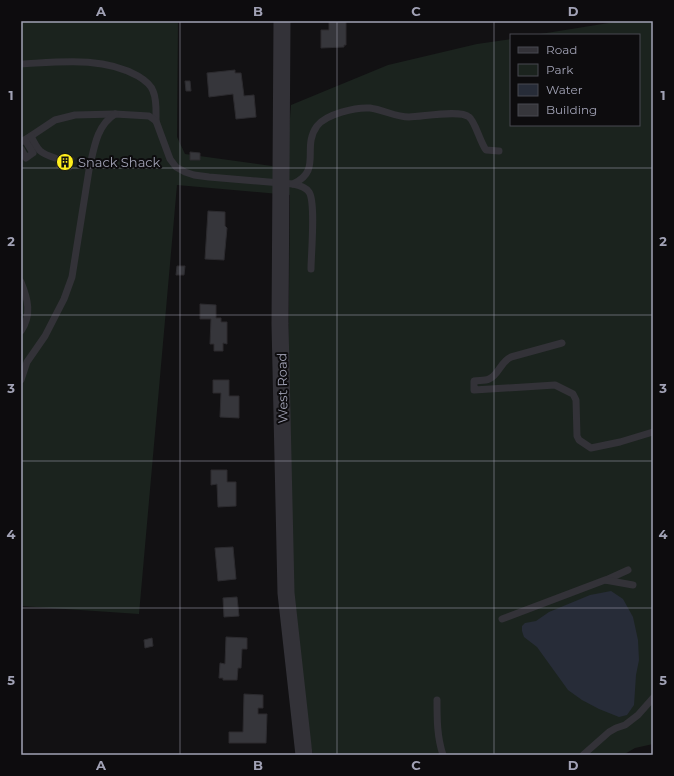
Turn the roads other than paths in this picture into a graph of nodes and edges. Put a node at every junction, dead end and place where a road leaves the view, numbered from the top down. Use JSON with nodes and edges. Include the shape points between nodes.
{"nodes":[{"id":1,"x":282,"y":21,"type":"edge"},
{"id":2,"x":21,"y":64,"type":"edge"},
{"id":3,"x":156,"y":111,"type":"junction"},
{"id":4,"x":115,"y":114,"type":"junction"},
{"id":5,"x":148,"y":116,"type":"junction"},
{"id":6,"x":156,"y":121,"type":"junction"},
{"id":7,"x":26,"y":140,"type":"edge"},
{"id":8,"x":21,"y":149,"type":"edge"},
{"id":9,"x":499,"y":152,"type":"dead end"},
{"id":10,"x":56,"y":158,"type":"dead end"},
{"id":11,"x":287,"y":183,"type":"junction"},
{"id":12,"x":311,"y":269,"type":"dead end"},
{"id":13,"x":21,"y":282,"type":"edge"},
{"id":14,"x":21,"y":331,"type":"edge"},
{"id":15,"x":562,"y":344,"type":"dead end"},
{"id":16,"x":21,"y":380,"type":"edge"},
{"id":17,"x":653,"y":432,"type":"edge"},
{"id":18,"x":628,"y":570,"type":"dead end"},
{"id":19,"x":605,"y":580,"type":"junction"},
{"id":20,"x":633,"y":584,"type":"dead end"},
{"id":21,"x":502,"y":619,"type":"dead end"},
{"id":22,"x":653,"y":698,"type":"edge"},
{"id":23,"x":437,"y":700,"type":"dead end"},
{"id":24,"x":304,"y":755,"type":"edge"},
{"id":25,"x":443,"y":755,"type":"edge"},
{"id":26,"x":583,"y":755,"type":"edge"}],
"edges":[{"from":1,"to":11,"type":"street","name":"West Road"},
{"from":2,"to":3,"type":"lane","via":[[82,62],[122,69],[144,80],[153,90]]},
{"from":3,"to":5,"type":"lane"},
{"from":3,"to":6,"type":"lane"},
{"from":4,"to":5,"type":"lane"},
{"from":4,"to":7,"type":"lane","via":[[75,115],[55,120]]},
{"from":4,"to":16,"type":"lane","via":[[102,126],[93,154],[69,288],[45,336],[27,362]]},
{"from":5,"to":6,"type":"lane"},
{"from":6,"to":11,"type":"lane","via":[[170,159],[185,172],[209,177]]},
{"from":7,"to":8,"type":"lane","via":[[33,153],[26,158]]},
{"from":7,"to":10,"type":"lane","via":[[42,153]]},
{"from":9,"to":11,"type":"lane","via":[[486,150],[474,123],[462,114],[411,117],[370,108],[346,111],[324,119],[317,126],[311,144],[308,173],[303,178]]},
{"from":11,"to":12,"type":"lane","via":[[306,188],[310,192]]},
{"from":11,"to":24,"type":"street","name":"West Road","via":[[280,324],[286,593]]},
{"from":13,"to":14,"type":"lane","via":[[28,311],[26,324]]},
{"from":15,"to":17,"type":"lane","via":[[505,360],[489,379],[474,381],[474,390],[556,385],[573,394],[576,400],[579,440],[591,448]]},
{"from":18,"to":19,"type":"lane"},
{"from":19,"to":20,"type":"lane"},
{"from":19,"to":21,"type":"lane"},
{"from":22,"to":26,"type":"lane","via":[[638,715],[625,725],[609,732]]},
{"from":23,"to":25,"type":"lane","via":[[439,743]]}]}
